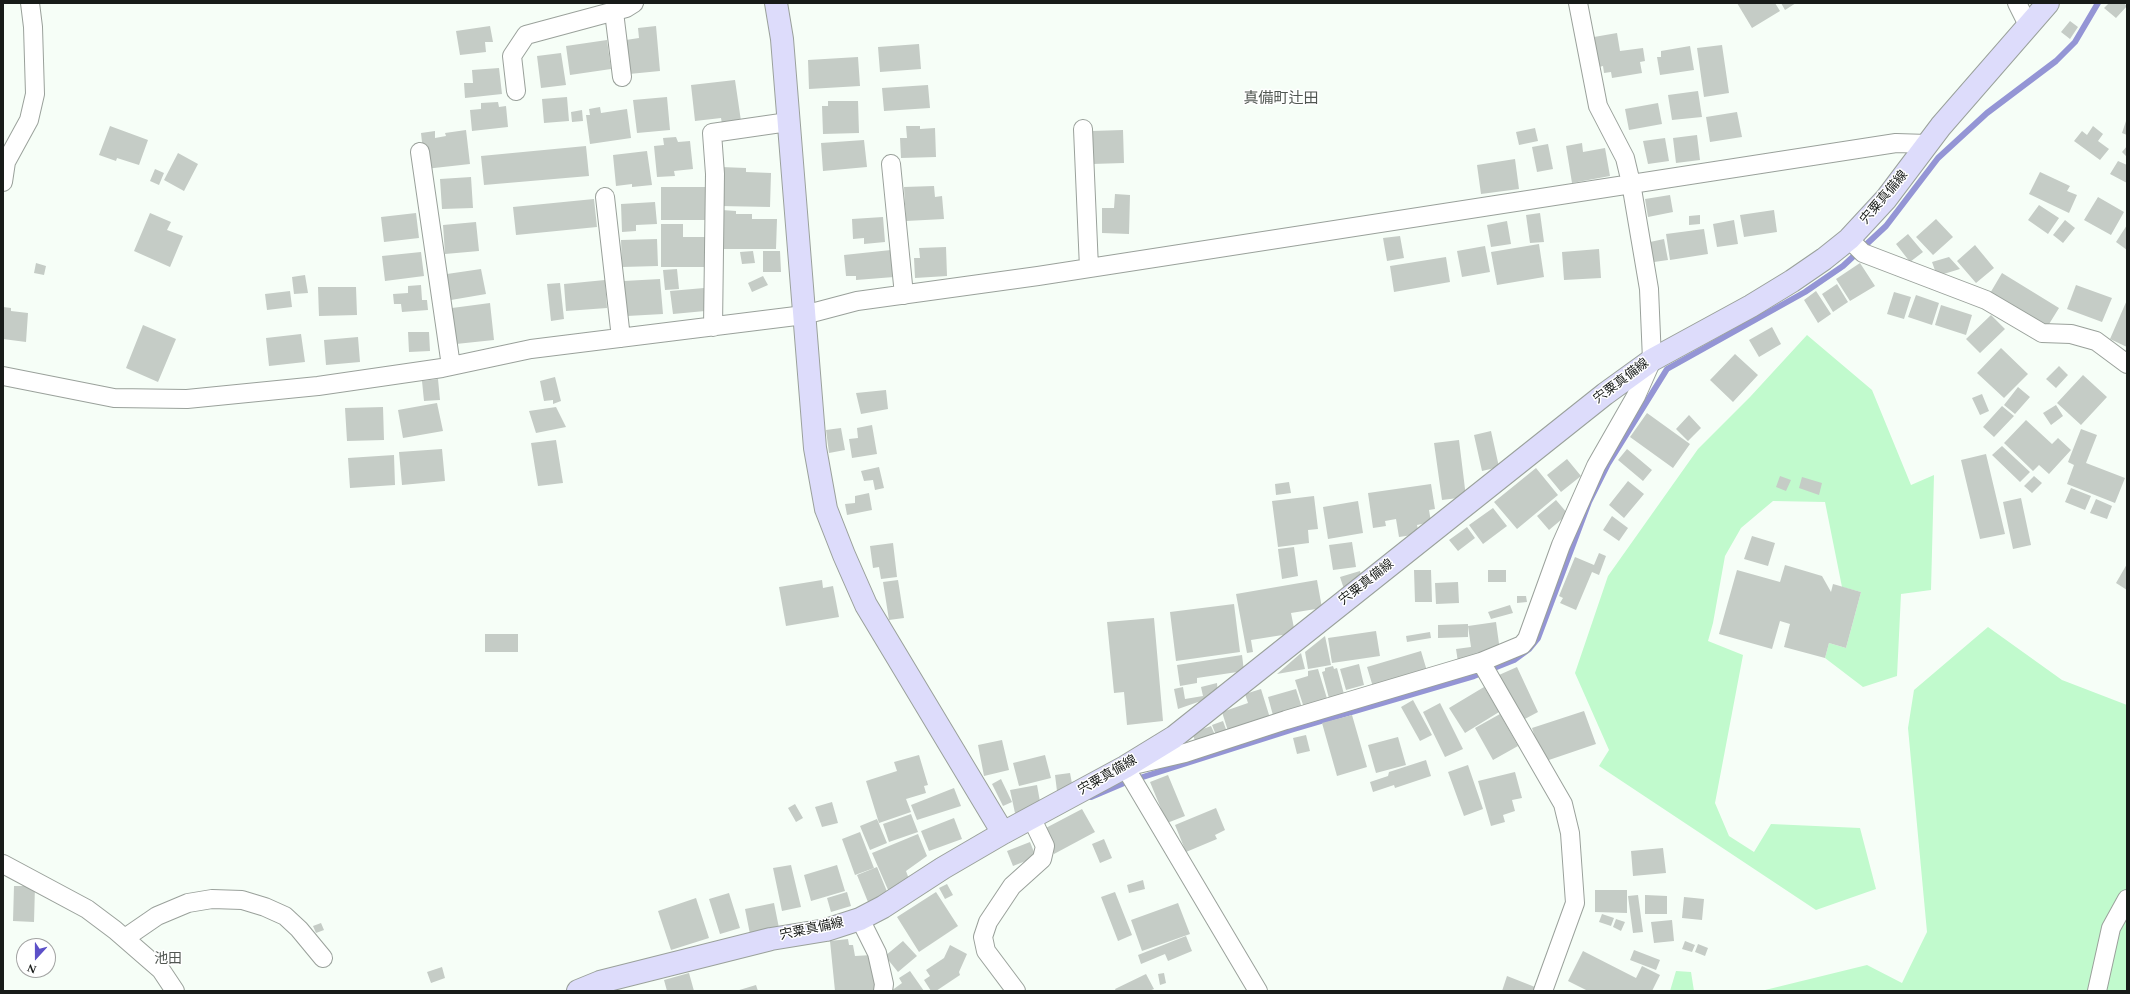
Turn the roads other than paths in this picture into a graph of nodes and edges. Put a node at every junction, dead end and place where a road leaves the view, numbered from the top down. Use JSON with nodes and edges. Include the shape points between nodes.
{"nodes":[{"id":1,"x":30,"y":3,"type":"edge"},
{"id":2,"x":634,"y":3,"type":"edge"},
{"id":3,"x":776,"y":3,"type":"edge"},
{"id":4,"x":1578,"y":3,"type":"edge"},
{"id":5,"x":2017,"y":3,"type":"edge"},
{"id":6,"x":2048,"y":3,"type":"edge"},
{"id":7,"x":614,"y":12,"type":"junction"},
{"id":8,"x":2028,"y":25,"type":"junction"},
{"id":9,"x":622,"y":77,"type":"dead end"},
{"id":10,"x":516,"y":91,"type":"dead end"},
{"id":11,"x":788,"y":122,"type":"junction"},
{"id":12,"x":1083,"y":129,"type":"dead end"},
{"id":13,"x":1928,"y":144,"type":"junction"},
{"id":14,"x":420,"y":152,"type":"dead end"},
{"id":15,"x":891,"y":164,"type":"dead end"},
{"id":16,"x":3,"y":182,"type":"edge"},
{"id":17,"x":1631,"y":183,"type":"junction"},
{"id":18,"x":605,"y":197,"type":"dead end"},
{"id":19,"x":1856,"y":247,"type":"junction"},
{"id":20,"x":1089,"y":268,"type":"junction"},
{"id":21,"x":904,"y":295,"type":"junction"},
{"id":22,"x":804,"y":315,"type":"junction"},
{"id":23,"x":713,"y":327,"type":"junction"},
{"id":24,"x":621,"y":338,"type":"junction"},
{"id":25,"x":1652,"y":360,"type":"junction"},
{"id":26,"x":2127,"y":364,"type":"edge"},
{"id":27,"x":451,"y":366,"type":"junction"},
{"id":28,"x":3,"y":376,"type":"edge"},
{"id":29,"x":1485,"y":669,"type":"junction"},
{"id":30,"x":1129,"y":776,"type":"junction"},
{"id":31,"x":1035,"y":824,"type":"junction"},
{"id":32,"x":1003,"y":833,"type":"junction"},
{"id":33,"x":3,"y":864,"type":"edge"},
{"id":34,"x":2127,"y":899,"type":"edge"},
{"id":35,"x":860,"y":919,"type":"junction"},
{"id":36,"x":125,"y":938,"type":"junction"},
{"id":37,"x":323,"y":958,"type":"dead end"},
{"id":38,"x":175,"y":991,"type":"edge"},
{"id":39,"x":578,"y":991,"type":"edge"},
{"id":40,"x":883,"y":991,"type":"edge"},
{"id":41,"x":1016,"y":991,"type":"edge"},
{"id":42,"x":1258,"y":991,"type":"edge"},
{"id":43,"x":1543,"y":991,"type":"edge"},
{"id":44,"x":2097,"y":991,"type":"edge"}],
"edges":[{"from":1,"to":16,"type":"street","via":[[35,94],[29,120],[6,162]]},
{"from":2,"to":7,"type":"street"},
{"from":3,"to":11,"type":"main road","via":[[782,39]]},
{"from":4,"to":17,"type":"street","via":[[1598,106],[1625,158]]},
{"from":5,"to":8,"type":"street"},
{"from":6,"to":8,"type":"main road","name":"宍粟真備線"},
{"from":7,"to":9,"type":"street"},
{"from":7,"to":10,"type":"street","via":[[526,35],[512,56]]},
{"from":8,"to":13,"type":"main road","name":"宍粟真備線"},
{"from":11,"to":22,"type":"main road"},
{"from":11,"to":23,"type":"street","via":[[712,133],[715,174]]},
{"from":12,"to":20,"type":"street"},
{"from":13,"to":17,"type":"street","via":[[1896,143]]},
{"from":13,"to":19,"type":"main road","name":"宍粟真備線","via":[[1886,199]]},
{"from":14,"to":27,"type":"street"},
{"from":15,"to":21,"type":"street"},
{"from":17,"to":20,"type":"street"},
{"from":17,"to":25,"type":"street","via":[[1649,288]]},
{"from":18,"to":24,"type":"street"},
{"from":19,"to":25,"type":"main road","name":"宍粟真備線","via":[[1824,259],[1751,306]]},
{"from":19,"to":26,"type":"street","via":[[1986,300],[2042,333],[2071,334],[2096,341]]},
{"from":20,"to":21,"type":"street"},
{"from":21,"to":22,"type":"street","via":[[857,301]]},
{"from":22,"to":23,"type":"street"},
{"from":22,"to":32,"type":"main road","via":[[815,448],[826,509],[866,605]]},
{"from":23,"to":24,"type":"street"},
{"from":24,"to":27,"type":"street","via":[[531,349]]},
{"from":25,"to":29,"type":"street","via":[[1636,396],[1596,466],[1561,545],[1527,639]]},
{"from":25,"to":30,"type":"main road","name":"宍粟真備線","via":[[1174,737]]},
{"from":27,"to":28,"type":"street","via":[[318,386],[187,400],[114,398]]},
{"from":29,"to":30,"type":"street","via":[[1286,720],[1185,753]]},
{"from":29,"to":43,"type":"street","via":[[1563,804],[1570,833],[1575,904]]},
{"from":30,"to":31,"type":"main road","name":"宍粟真備線"},
{"from":30,"to":42,"type":"street"},
{"from":31,"to":32,"type":"main road","name":"宍粟真備線"},
{"from":31,"to":41,"type":"street","via":[[1044,846],[1042,859],[1012,886],[988,922],[983,937],[986,951]]},
{"from":32,"to":35,"type":"main road","name":"宍粟真備線"},
{"from":33,"to":36,"type":"street","via":[[87,909]]},
{"from":34,"to":44,"type":"street","via":[[2111,928]]},
{"from":35,"to":39,"type":"main road","name":"宍粟真備線","via":[[826,930],[771,939],[600,982]]},
{"from":35,"to":40,"type":"street","via":[[877,953],[884,984]]},
{"from":36,"to":37,"type":"street","via":[[157,916],[188,903],[212,899],[242,900],[285,916],[299,928]]},
{"from":36,"to":38,"type":"street","via":[[162,970]]}]}
